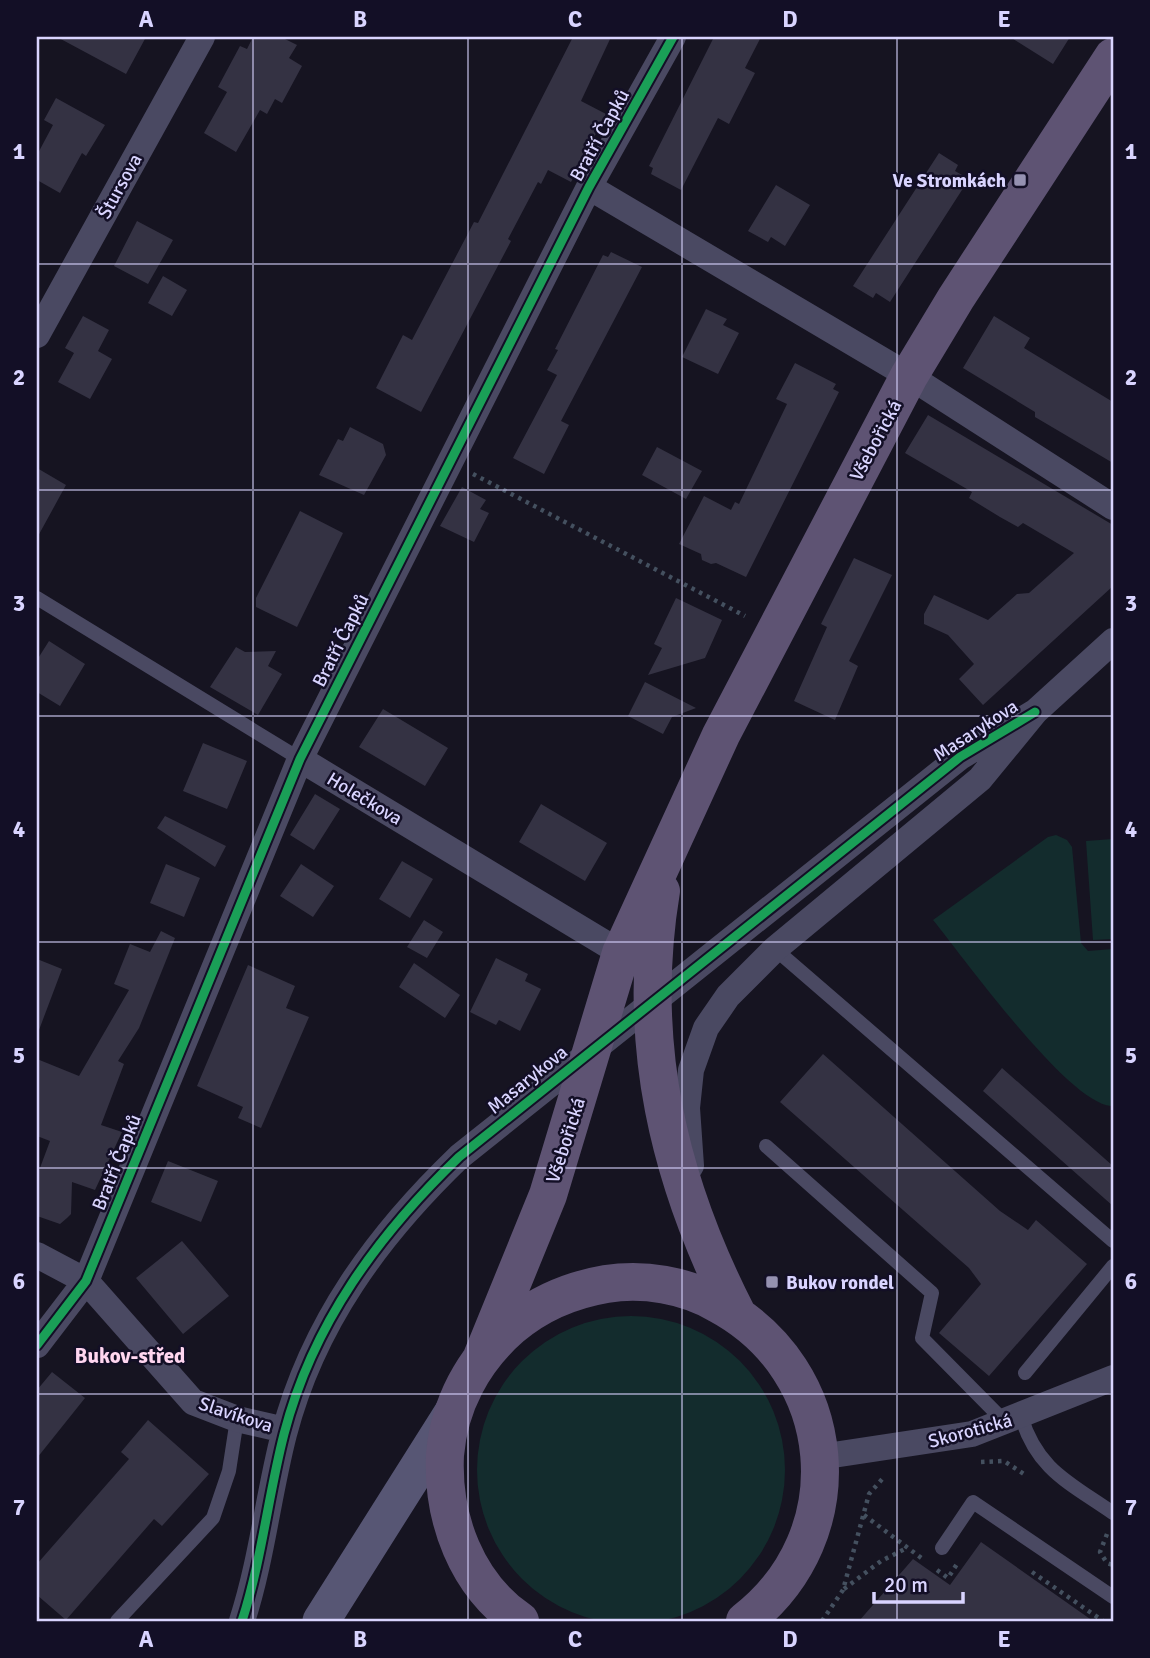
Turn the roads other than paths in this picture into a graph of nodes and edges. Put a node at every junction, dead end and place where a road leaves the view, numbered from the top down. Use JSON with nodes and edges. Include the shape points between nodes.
{"nodes":[{"id":1,"x":202,"y":37,"type":"edge"},
{"id":2,"x":673,"y":37,"type":"edge"},
{"id":3,"x":1113,"y":57,"type":"edge"},
{"id":4,"x":589,"y":187,"type":"junction"},
{"id":5,"x":37,"y":335,"type":"edge"},
{"id":6,"x":909,"y":376,"type":"junction"},
{"id":7,"x":1113,"y":507,"type":"edge"},
{"id":8,"x":37,"y":598,"type":"edge"},
{"id":9,"x":1113,"y":642,"type":"edge"},
{"id":10,"x":1035,"y":712,"type":"junction"},
{"id":11,"x":300,"y":759,"type":"junction"},
{"id":12,"x":670,"y":842,"type":"junction"},
{"id":13,"x":775,"y":949,"type":"junction"},
{"id":14,"x":621,"y":953,"type":"junction"},
{"id":15,"x":766,"y":1146,"type":"dead end"},
{"id":16,"x":694,"y":1223,"type":"junction"},
{"id":17,"x":1113,"y":1241,"type":"edge"},
{"id":18,"x":37,"y":1255,"type":"edge"},
{"id":19,"x":1113,"y":1266,"type":"edge"},
{"id":20,"x":86,"y":1281,"type":"junction"},
{"id":21,"x":737,"y":1314,"type":"junction"},
{"id":22,"x":37,"y":1345,"type":"edge"},
{"id":23,"x":482,"y":1357,"type":"junction"},
{"id":24,"x":1025,"y":1373,"type":"dead end"},
{"id":25,"x":1113,"y":1378,"type":"edge"},
{"id":26,"x":453,"y":1411,"type":"junction"},
{"id":27,"x":237,"y":1419,"type":"junction"},
{"id":28,"x":1013,"y":1419,"type":"junction"},
{"id":29,"x":285,"y":1430,"type":"junction"},
{"id":30,"x":820,"y":1457,"type":"junction"},
{"id":31,"x":1113,"y":1513,"type":"edge"},
{"id":32,"x":942,"y":1548,"type":"dead end"},
{"id":33,"x":1113,"y":1597,"type":"edge"},
{"id":34,"x":754,"y":1617,"type":"edge"},
{"id":35,"x":117,"y":1621,"type":"edge"},
{"id":36,"x":242,"y":1621,"type":"edge"},
{"id":37,"x":321,"y":1621,"type":"edge"},
{"id":38,"x":520,"y":1621,"type":"edge"}],
"edges":[{"from":1,"to":5,"type":"street","name":"Štursova"},
{"from":2,"to":4,"type":"street","name":"Bratří Čapků"},
{"from":3,"to":6,"type":"main road","name":"Všebořická"},
{"from":4,"to":6,"type":"street"},
{"from":4,"to":11,"type":"street","name":"Bratří Čapků"},
{"from":6,"to":7,"type":"street"},
{"from":6,"to":12,"type":"main road","name":"Všebořická","via":[[774,631]]},
{"from":8,"to":11,"type":"lane","name":"Holečkova"},
{"from":9,"to":10,"type":"street","name":"Masarykova"},
{"from":10,"to":13,"type":"street","name":"Masarykova","via":[[980,779]]},
{"from":10,"to":29,"type":"street","name":"Masarykova","via":[[960,757],[459,1157],[416,1198],[351,1280],[304,1375]]},
{"from":11,"to":14,"type":"street","name":"Holečkova"},
{"from":11,"to":20,"type":"street","name":"Bratří Čapků"},
{"from":12,"to":14,"type":"main road","name":"Všebořická"},
{"from":12,"to":16,"type":"main road","name":"Všebořická","via":[[651,995],[654,1055],[662,1113]]},
{"from":13,"to":16,"type":"street","name":"Masarykova","via":[[721,1006],[706,1028],[691,1070],[687,1108]]},
{"from":13,"to":17,"type":"lane"},
{"from":14,"to":23,"type":"main road","name":"Všebořická","via":[[548,1195]]},
{"from":15,"to":28,"type":"lane","via":[[932,1293],[922,1338]]},
{"from":16,"to":21,"type":"main road","name":"Všebořická"},
{"from":18,"to":20,"type":"street","name":"Slavíkova"},
{"from":19,"to":24,"type":"lane"},
{"from":20,"to":22,"type":"street","name":"Bratří Čapků"},
{"from":20,"to":27,"type":"street","name":"Slavíkova","via":[[193,1402]]},
{"from":21,"to":23,"type":"main road","via":[[678,1288],[646,1282],[606,1284],[545,1304],[518,1321]]},
{"from":21,"to":30,"type":"main road","via":[[758,1329],[794,1374],[814,1423]]},
{"from":23,"to":26,"type":"main road"},
{"from":25,"to":28,"type":"street","name":"Skorotická"},
{"from":26,"to":37,"type":"street"},
{"from":26,"to":38,"type":"main road","via":[[444,1477],[448,1511],[471,1568],[488,1593]]},
{"from":27,"to":29,"type":"street","name":"Slavíkova"},
{"from":27,"to":35,"type":"lane","via":[[229,1471],[213,1518]]},
{"from":28,"to":30,"type":"street","name":"Skorotická","via":[[945,1439]]},
{"from":28,"to":31,"type":"lane","via":[[1040,1459]]},
{"from":29,"to":36,"type":"street","name":"Masarykova","via":[[265,1535]]},
{"from":30,"to":34,"type":"main road","via":[[820,1486],[808,1538],[794,1568]]},
{"from":32,"to":33,"type":"lane","via":[[973,1502]]}]}
